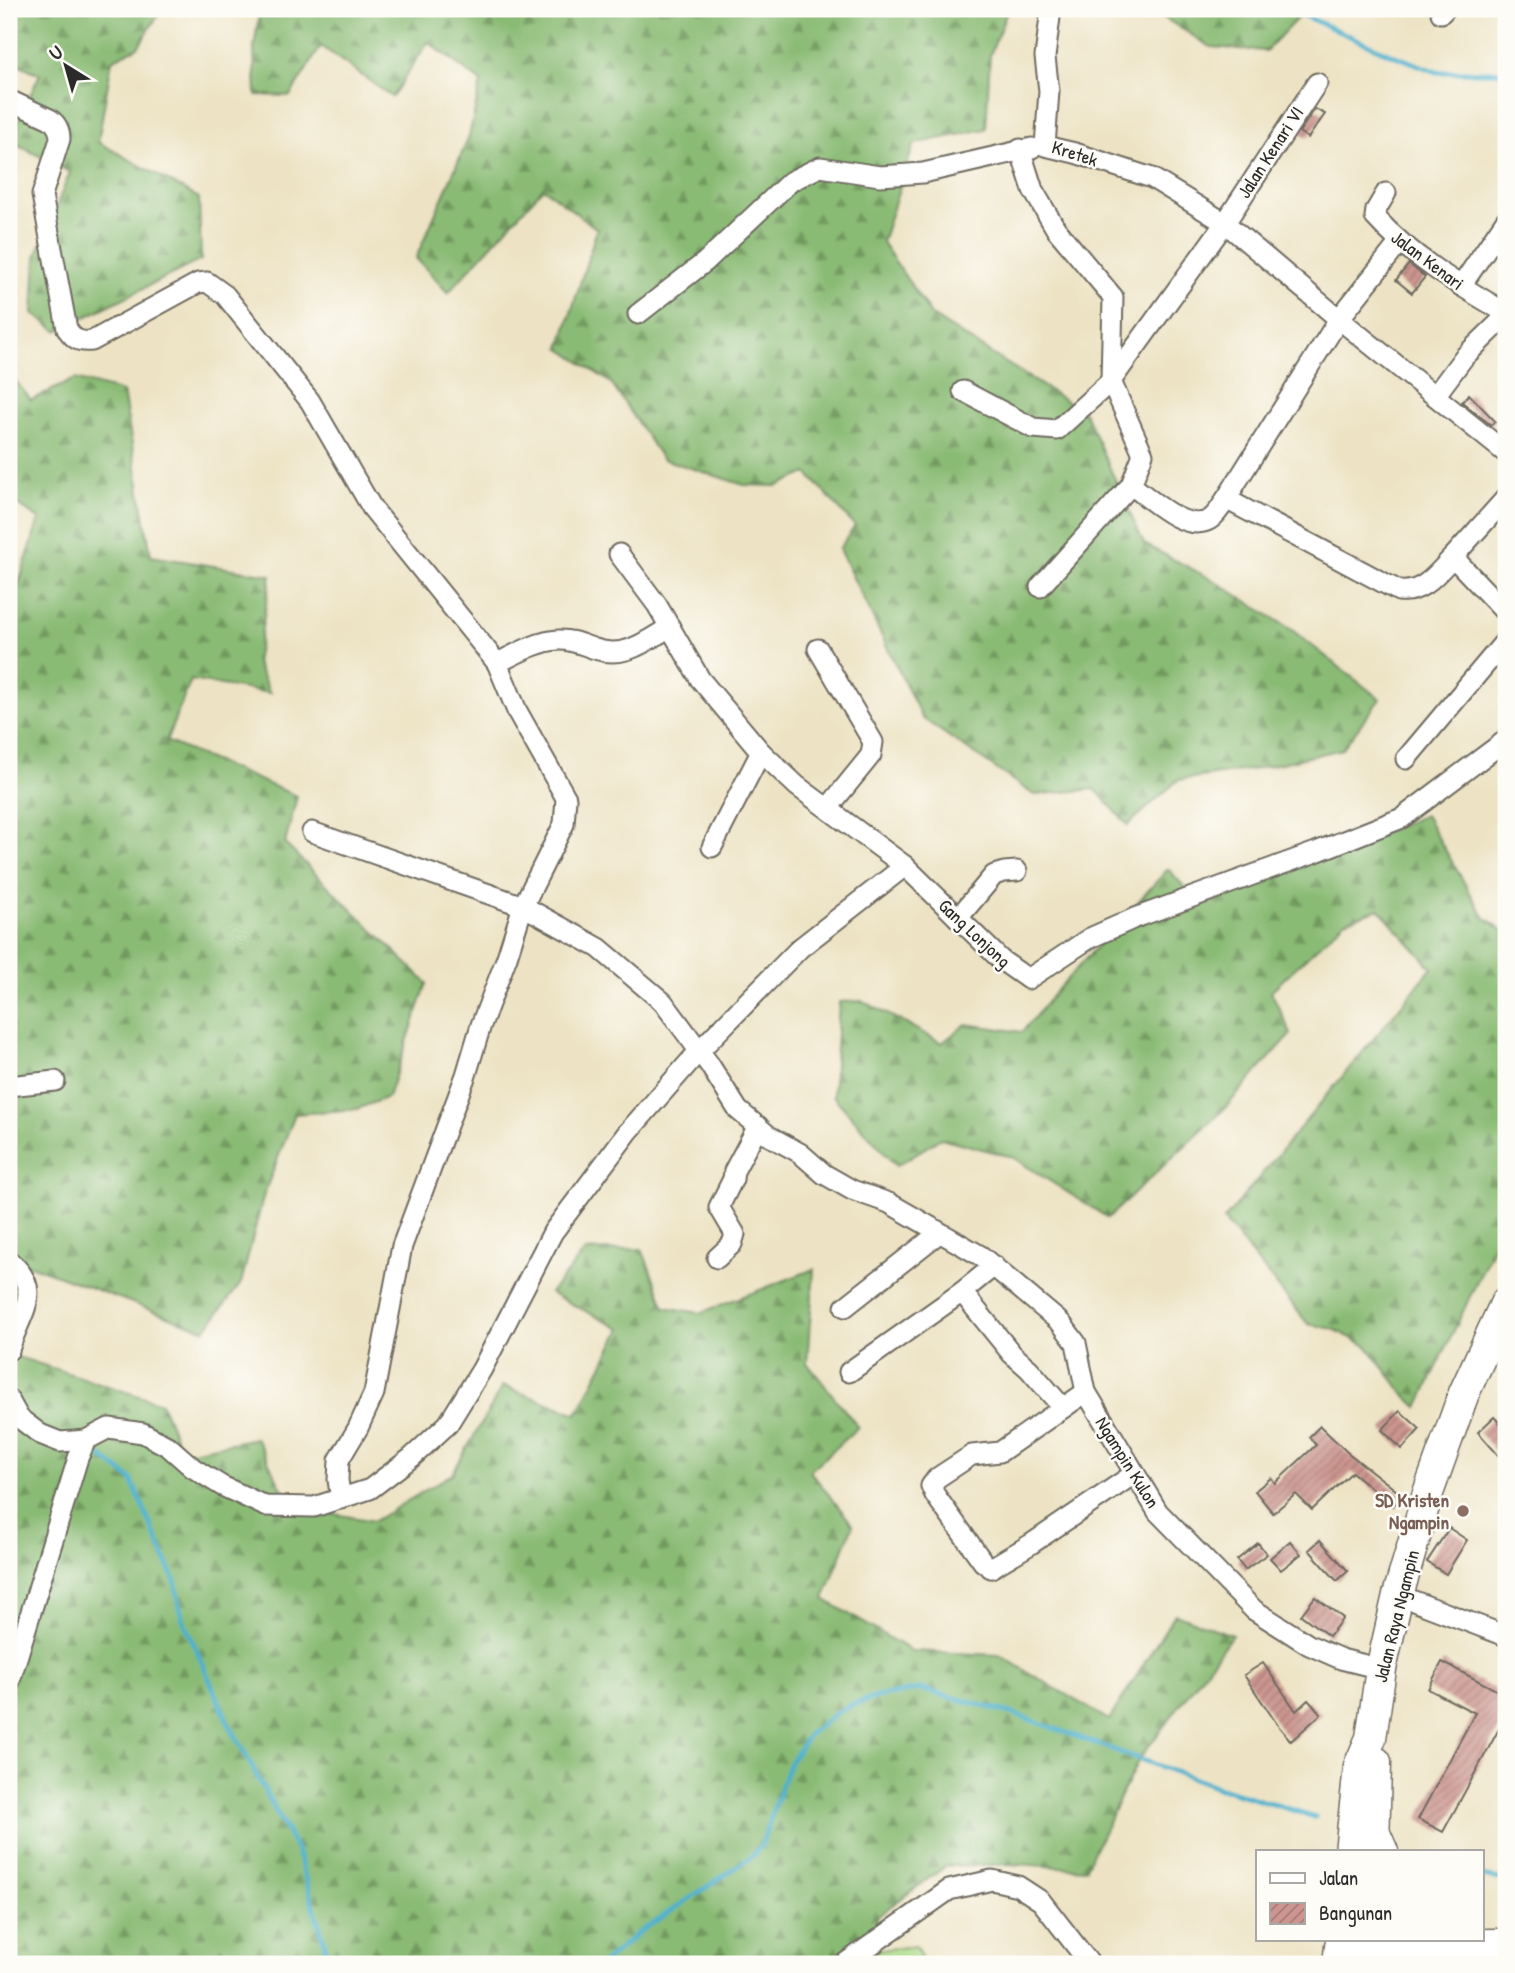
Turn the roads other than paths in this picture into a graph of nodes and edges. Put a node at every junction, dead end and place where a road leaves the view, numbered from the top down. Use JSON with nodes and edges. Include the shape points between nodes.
{"nodes":[{"id":1,"x":1051,"y":9,"type":"edge"},
{"id":2,"x":1317,"y":83,"type":"dead end"},
{"id":3,"x":9,"y":100,"type":"edge"},
{"id":4,"x":1045,"y":146,"type":"junction"},
{"id":5,"x":1020,"y":149,"type":"junction"},
{"id":6,"x":1386,"y":193,"type":"dead end"},
{"id":7,"x":1506,"y":220,"type":"edge"},
{"id":8,"x":1225,"y":223,"type":"junction"},
{"id":9,"x":1400,"y":242,"type":"junction"},
{"id":10,"x":1461,"y":286,"type":"junction"},
{"id":11,"x":638,"y":314,"type":"dead end"},
{"id":12,"x":1506,"y":315,"type":"edge"},
{"id":13,"x":1339,"y":319,"type":"junction"},
{"id":14,"x":1111,"y":381,"type":"junction"},
{"id":15,"x":963,"y":391,"type":"dead end"},
{"id":16,"x":1435,"y":396,"type":"junction"},
{"id":17,"x":1506,"y":453,"type":"edge"},
{"id":18,"x":1131,"y":485,"type":"junction"},
{"id":19,"x":1506,"y":498,"type":"edge"},
{"id":20,"x":1226,"y":499,"type":"junction"},
{"id":21,"x":619,"y":554,"type":"dead end"},
{"id":22,"x":1453,"y":557,"type":"junction"},
{"id":23,"x":1040,"y":587,"type":"dead end"},
{"id":24,"x":1506,"y":613,"type":"edge"},
{"id":25,"x":670,"y":627,"type":"junction"},
{"id":26,"x":1506,"y":640,"type":"edge"},
{"id":27,"x":818,"y":649,"type":"dead end"},
{"id":28,"x":497,"y":663,"type":"junction"},
{"id":29,"x":1506,"y":740,"type":"edge"},
{"id":30,"x":761,"y":752,"type":"junction"},
{"id":31,"x":1406,"y":759,"type":"dead end"},
{"id":32,"x":828,"y":808,"type":"junction"},
{"id":33,"x":312,"y":832,"type":"dead end"},
{"id":34,"x":712,"y":847,"type":"dead end"},
{"id":35,"x":905,"y":866,"type":"junction"},
{"id":36,"x":1017,"y":871,"type":"dead end"},
{"id":37,"x":523,"y":906,"type":"junction"},
{"id":38,"x":958,"y":918,"type":"junction"},
{"id":39,"x":699,"y":1051,"type":"junction"},
{"id":40,"x":55,"y":1081,"type":"dead end"},
{"id":41,"x":9,"y":1086,"type":"edge"},
{"id":42,"x":758,"y":1126,"type":"junction"},
{"id":43,"x":946,"y":1237,"type":"junction"},
{"id":44,"x":717,"y":1258,"type":"dead end"},
{"id":45,"x":9,"y":1261,"type":"edge"},
{"id":46,"x":994,"y":1266,"type":"junction"},
{"id":47,"x":962,"y":1292,"type":"junction"},
{"id":48,"x":1506,"y":1302,"type":"edge"},
{"id":49,"x":845,"y":1307,"type":"dead end"},
{"id":50,"x":9,"y":1350,"type":"edge"},
{"id":51,"x":849,"y":1372,"type":"dead end"},
{"id":52,"x":1086,"y":1392,"type":"junction"},
{"id":53,"x":9,"y":1400,"type":"edge"},
{"id":54,"x":1063,"y":1408,"type":"junction"},
{"id":55,"x":82,"y":1449,"type":"junction"},
{"id":56,"x":1134,"y":1474,"type":"junction"},
{"id":57,"x":341,"y":1499,"type":"junction"},
{"id":58,"x":1398,"y":1595,"type":"junction"},
{"id":59,"x":1506,"y":1636,"type":"edge"},
{"id":60,"x":1381,"y":1669,"type":"junction"},
{"id":61,"x":9,"y":1684,"type":"edge"},
{"id":62,"x":1370,"y":1848,"type":"edge"},
{"id":63,"x":1351,"y":1952,"type":"edge"},
{"id":64,"x":1496,"y":1952,"type":"edge"},
{"id":65,"x":844,"y":1964,"type":"edge"},
{"id":66,"x":1090,"y":1964,"type":"edge"}],
"edges":[{"from":1,"to":4,"type":"street","name":"Kretek","via":[[1045,57],[1049,91]]},
{"from":2,"to":8,"type":"street","name":"Jalan Kenari VI"},
{"from":3,"to":28,"type":"street","via":[[50,119],[60,132],[42,195],[66,329],[74,339],[92,341],[198,282],[214,286],[240,311],[310,401],[372,508]]},
{"from":4,"to":5,"type":"street"},
{"from":4,"to":8,"type":"street","name":"Kretek","via":[[1152,178]]},
{"from":5,"to":11,"type":"street","via":[[923,173],[880,176],[820,167],[791,181],[705,262]]},
{"from":5,"to":14,"type":"street","via":[[1033,190],[1056,229],[1114,297]]},
{"from":6,"to":9,"type":"street","name":"Jalan Kenari","via":[[1375,217]]},
{"from":7,"to":10,"type":"street"},
{"from":8,"to":13,"type":"street","name":"Kretek"},
{"from":8,"to":14,"type":"street","name":"Jalan Kenari VI"},
{"from":9,"to":10,"type":"street","name":"Jalan Kenari"},
{"from":9,"to":13,"type":"street"},
{"from":10,"to":12,"type":"street","name":"Jalan Kenari"},
{"from":12,"to":16,"type":"street"},
{"from":13,"to":16,"type":"street","name":"Kretek"},
{"from":13,"to":20,"type":"street"},
{"from":14,"to":15,"type":"street","name":"Jalan Kenari VI","via":[[1057,429],[1048,430],[1033,428]]},
{"from":14,"to":18,"type":"street","via":[[1143,454]]},
{"from":16,"to":17,"type":"street","name":"Kretek"},
{"from":18,"to":20,"type":"street","via":[[1182,521],[1196,524],[1211,520]]},
{"from":18,"to":23,"type":"street"},
{"from":19,"to":22,"type":"street"},
{"from":20,"to":22,"type":"street","via":[[1399,591],[1423,587]]},
{"from":21,"to":25,"type":"street","name":"Gang Lonjong"},
{"from":22,"to":24,"type":"street"},
{"from":25,"to":28,"type":"street","via":[[618,653],[556,639]]},
{"from":25,"to":30,"type":"street","name":"Gang Lonjong","via":[[700,679]]},
{"from":26,"to":31,"type":"street"},
{"from":27,"to":32,"type":"street","via":[[873,742],[871,754]]},
{"from":28,"to":37,"type":"street","via":[[517,711],[566,798],[564,824]]},
{"from":29,"to":38,"type":"street","name":"Gang Lonjong","via":[[1402,818],[1135,918],[1090,938],[1028,979]]},
{"from":30,"to":32,"type":"street","name":"Gang Lonjong"},
{"from":30,"to":34,"type":"street"},
{"from":32,"to":35,"type":"street","name":"Gang Lonjong"},
{"from":33,"to":37,"type":"street","name":"Ngampin Kulon"},
{"from":35,"to":38,"type":"street","name":"Gang Lonjong"},
{"from":35,"to":39,"type":"street","via":[[800,948]]},
{"from":36,"to":38,"type":"street","via":[[994,875]]},
{"from":37,"to":39,"type":"street","name":"Ngampin Kulon","via":[[599,947],[663,1002]]},
{"from":37,"to":57,"type":"street","via":[[402,1246],[374,1393],[339,1460]]},
{"from":39,"to":42,"type":"street","name":"Ngampin Kulon","via":[[738,1110]]},
{"from":39,"to":57,"type":"street","via":[[628,1132],[553,1232],[449,1424],[370,1489]]},
{"from":40,"to":41,"type":"street"},
{"from":42,"to":43,"type":"street","name":"Ngampin Kulon","via":[[824,1174],[889,1203]]},
{"from":42,"to":44,"type":"street","via":[[721,1200],[719,1207],[735,1234],[732,1244]]},
{"from":43,"to":46,"type":"street","name":"Ngampin Kulon"},
{"from":43,"to":49,"type":"street"},
{"from":45,"to":50,"type":"street","via":[[24,1275],[27,1301]]},
{"from":46,"to":47,"type":"street"},
{"from":46,"to":52,"type":"street","name":"Ngampin Kulon","via":[[1044,1306],[1076,1343]]},
{"from":47,"to":51,"type":"street"},
{"from":47,"to":54,"type":"street"},
{"from":48,"to":58,"type":"main road","name":"Jalan Raya Ngampin","via":[[1464,1393]]},
{"from":52,"to":54,"type":"street"},
{"from":52,"to":56,"type":"street","name":"Ngampin Kulon"},
{"from":53,"to":55,"type":"street","via":[[19,1418],[40,1434]]},
{"from":54,"to":56,"type":"street","via":[[1000,1452],[972,1455],[931,1486],[983,1562],[991,1568]]},
{"from":55,"to":57,"type":"street","via":[[109,1428],[143,1433],[222,1486],[265,1506],[314,1507]]},
{"from":55,"to":61,"type":"street"},
{"from":56,"to":60,"type":"street","name":"Ngampin Kulon","via":[[1158,1512],[1254,1610],[1341,1659]]},
{"from":58,"to":59,"type":"street"},
{"from":58,"to":60,"type":"main road","name":"Jalan Raya Ngampin"},
{"from":60,"to":62,"type":"main road","name":"Jalan Raya Ngampin","via":[[1371,1738],[1377,1768]]},
{"from":63,"to":64,"type":"highway"},
{"from":65,"to":66,"type":"street","via":[[948,1890],[992,1881],[1018,1886],[1041,1901]]}]}
